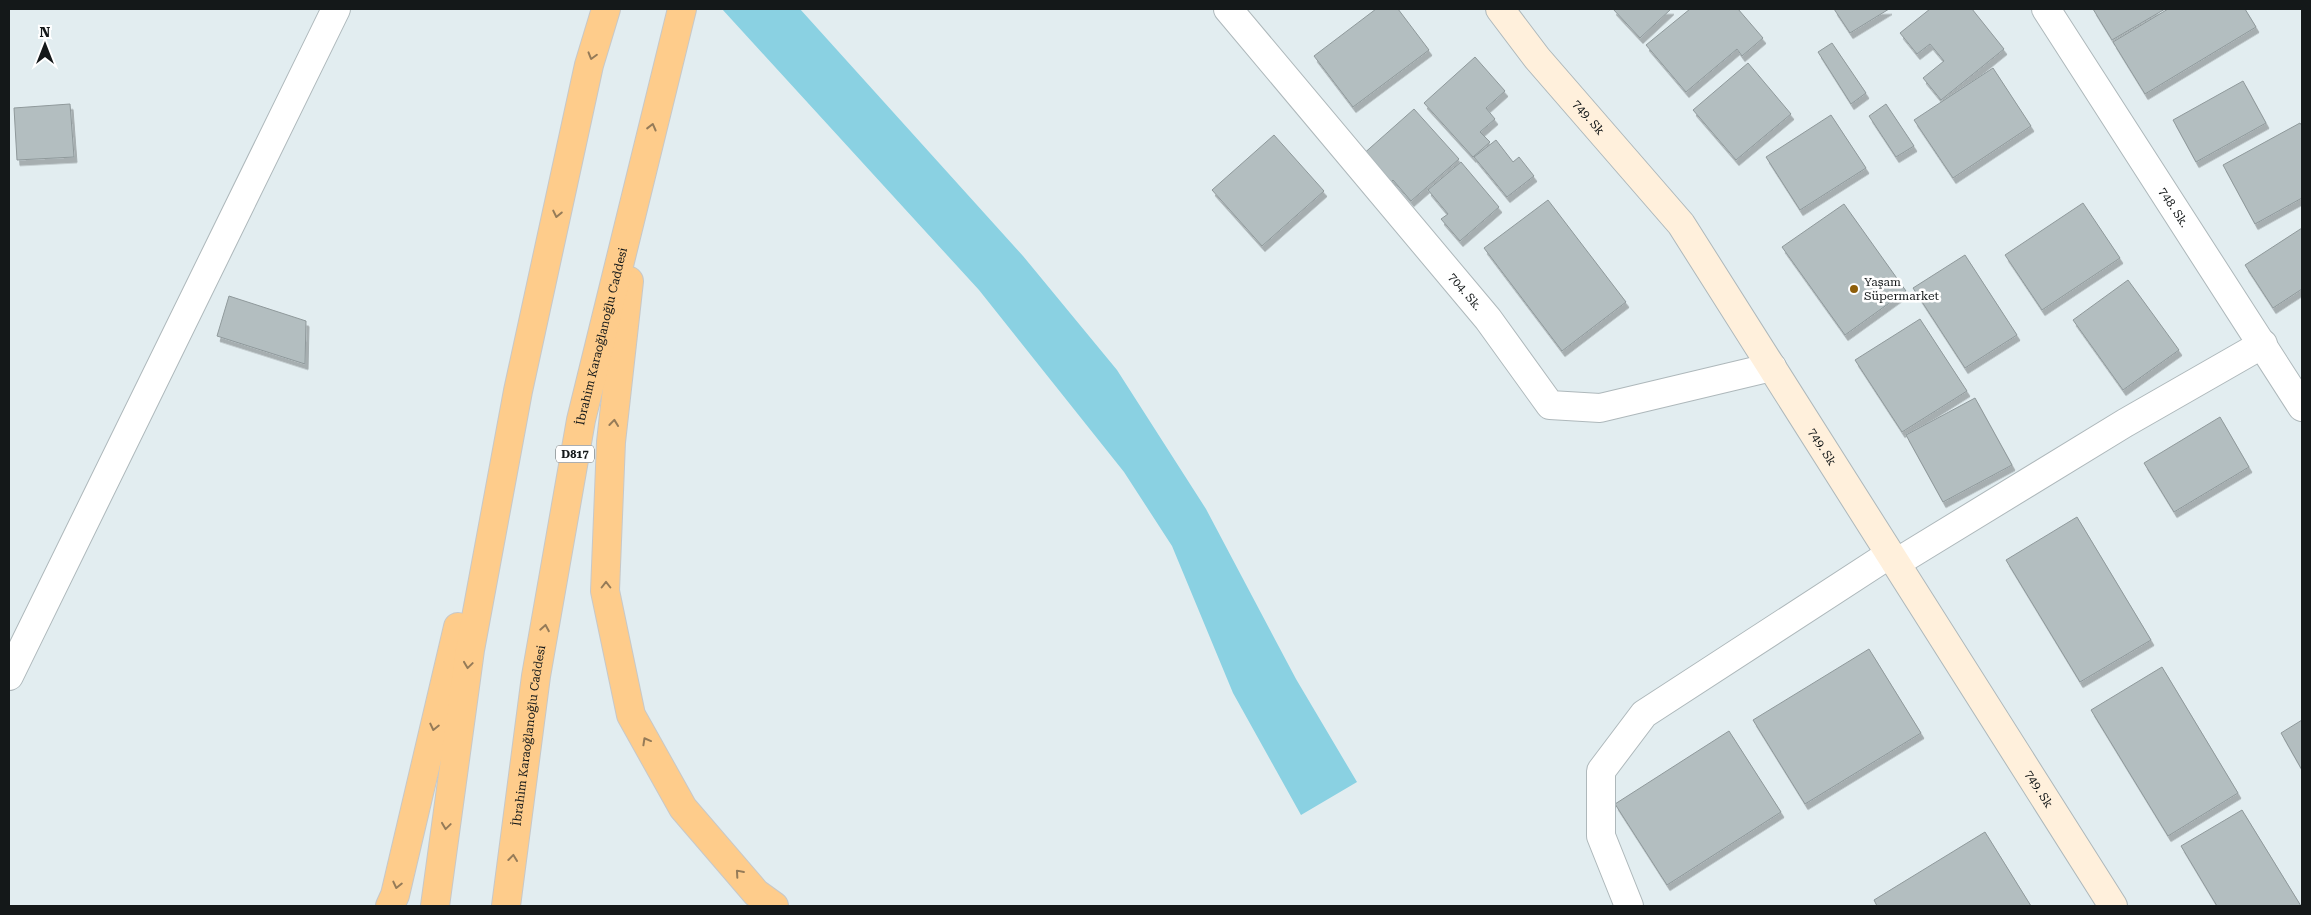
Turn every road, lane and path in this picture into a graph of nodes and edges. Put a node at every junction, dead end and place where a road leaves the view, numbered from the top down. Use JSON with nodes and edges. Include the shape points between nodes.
{"nodes":[{"id":1,"x":336,"y":9,"type":"edge"},
{"id":2,"x":606,"y":9,"type":"edge"},
{"id":3,"x":682,"y":9,"type":"edge"},
{"id":4,"x":1228,"y":9,"type":"edge"},
{"id":5,"x":1500,"y":9,"type":"edge"},
{"id":6,"x":2046,"y":9,"type":"edge"},
{"id":7,"x":642,"y":167,"type":"junction"},
{"id":8,"x":2263,"y":344,"type":"junction"},
{"id":9,"x":1772,"y":367,"type":"junction"},
{"id":10,"x":518,"y":391,"type":"junction"},
{"id":11,"x":2302,"y":407,"type":"edge"},
{"id":12,"x":1893,"y":558,"type":"junction"},
{"id":13,"x":9,"y":676,"type":"edge"},
{"id":14,"x":390,"y":906,"type":"edge"},
{"id":15,"x":435,"y":906,"type":"edge"},
{"id":16,"x":506,"y":906,"type":"edge"},
{"id":17,"x":774,"y":906,"type":"edge"},
{"id":18,"x":1629,"y":906,"type":"edge"},
{"id":19,"x":2113,"y":906,"type":"edge"}],
"edges":[{"from":1,"to":13,"type":"street"},
{"from":2,"to":10,"type":"highway","one_way":true,"via":[[590,65]]},
{"from":7,"to":3,"type":"highway","name":"İbrahim Karaoğlanoğlu Caddesi","number":"D817","one_way":true},
{"from":4,"to":9,"type":"street","name":"704. Sk.","via":[[1488,318],[1550,404],[1600,408]]},
{"from":5,"to":9,"type":"street","name":"749. Sk","via":[[1537,58],[1682,224]]},
{"from":6,"to":8,"type":"street","name":"748. Sk."},
{"from":16,"to":7,"type":"highway","name":"İbrahim Karaoğlanoğlu Caddesi","number":"D817","one_way":true,"via":[[536,676],[581,420]]},
{"from":17,"to":7,"type":"highway","one_way":true,"via":[[756,892],[683,808],[631,715],[605,591],[611,442]]},
{"from":8,"to":11,"type":"street","name":"748. Sk."},
{"from":8,"to":12,"type":"street"},
{"from":9,"to":12,"type":"street","name":"749. Sk"},
{"from":10,"to":14,"type":"highway","one_way":true},
{"from":10,"to":15,"type":"highway","one_way":true,"via":[[470,650]]},
{"from":12,"to":18,"type":"street","via":[[1644,714],[1601,770],[1601,836]]},
{"from":12,"to":19,"type":"street","name":"749. Sk"}]}
